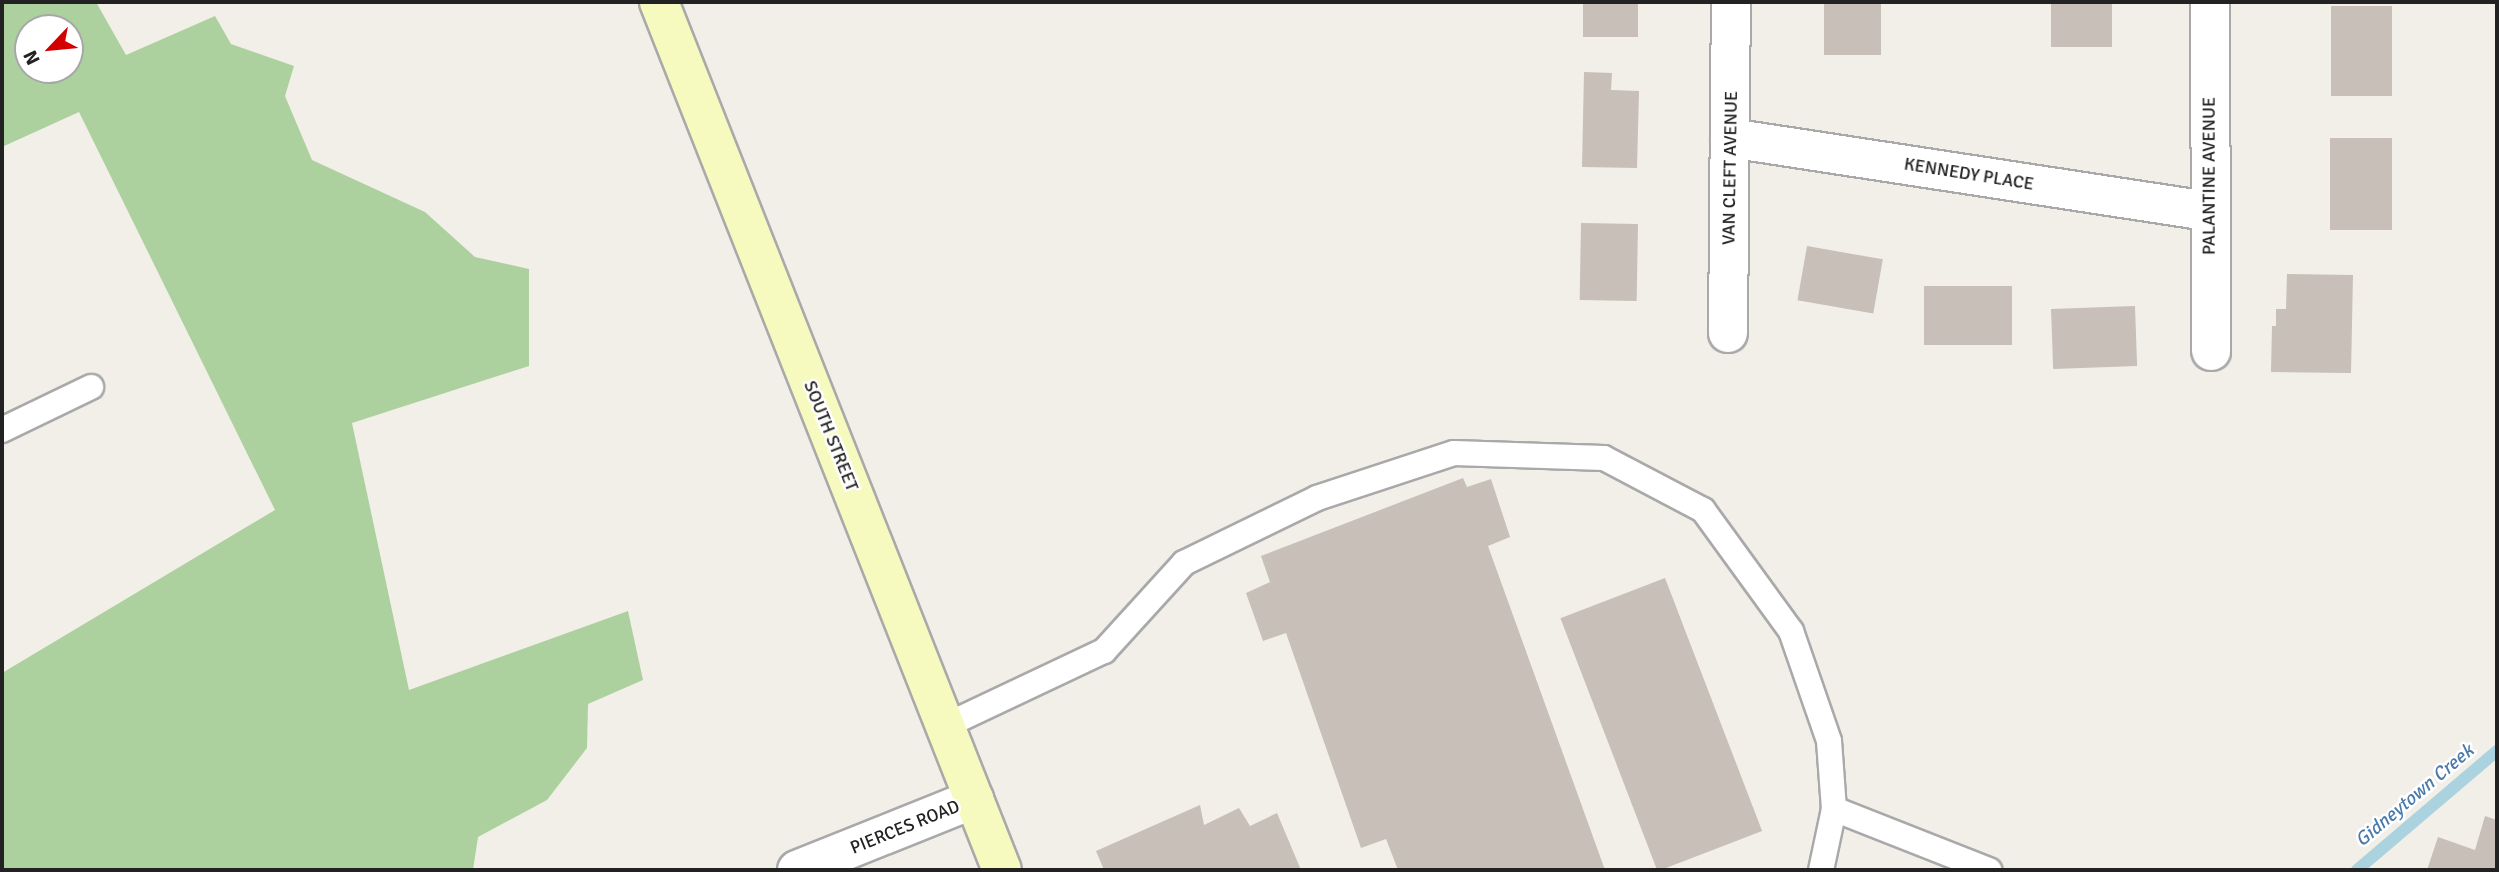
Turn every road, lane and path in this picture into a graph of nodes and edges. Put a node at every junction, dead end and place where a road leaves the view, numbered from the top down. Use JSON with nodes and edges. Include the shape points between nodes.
{"nodes":[{"id":1,"x":659,"y":2,"type":"edge"},
{"id":2,"x":1731,"y":2,"type":"edge"},
{"id":3,"x":2210,"y":2,"type":"edge"},
{"id":4,"x":1730,"y":138,"type":"junction"},
{"id":5,"x":2208,"y":211,"type":"junction"},
{"id":6,"x":1728,"y":333,"type":"dead end"},
{"id":7,"x":2211,"y":351,"type":"dead end"},
{"id":8,"x":91,"y":387,"type":"dead end"},
{"id":9,"x":2,"y":430,"type":"edge"},
{"id":10,"x":945,"y":726,"type":"junction"},
{"id":11,"x":974,"y":799,"type":"junction"},
{"id":12,"x":1834,"y":809,"type":"junction"},
{"id":13,"x":797,"y":870,"type":"edge"},
{"id":14,"x":1002,"y":870,"type":"edge"},
{"id":15,"x":1821,"y":870,"type":"edge"},
{"id":16,"x":1989,"y":870,"type":"edge"}],
"edges":[{"from":1,"to":10,"type":"street","name":"SOUTH STREET"},
{"from":2,"to":4,"type":"street","name":"VAN CLEFT AVENUE"},
{"from":3,"to":5,"type":"street","name":"PALANTINE AVENUE"},
{"from":4,"to":5,"type":"street","name":"KENNEDY PLACE"},
{"from":4,"to":6,"type":"street","name":"VAN CLEFT AVENUE"},
{"from":5,"to":7,"type":"street","name":"PALANTINE AVENUE"},
{"from":8,"to":9,"type":"lane"},
{"from":10,"to":11,"type":"street","name":"SOUTH STREET"},
{"from":10,"to":12,"type":"lane","via":[[1104,651],[1184,563],[1317,498],[1454,453],[1604,458],[1703,510],[1791,631],[1829,741]]},
{"from":11,"to":13,"type":"street","name":"PIERCES ROAD"},
{"from":11,"to":14,"type":"street","name":"SOUTH STREET"},
{"from":12,"to":15,"type":"lane"},
{"from":12,"to":16,"type":"lane"}]}
